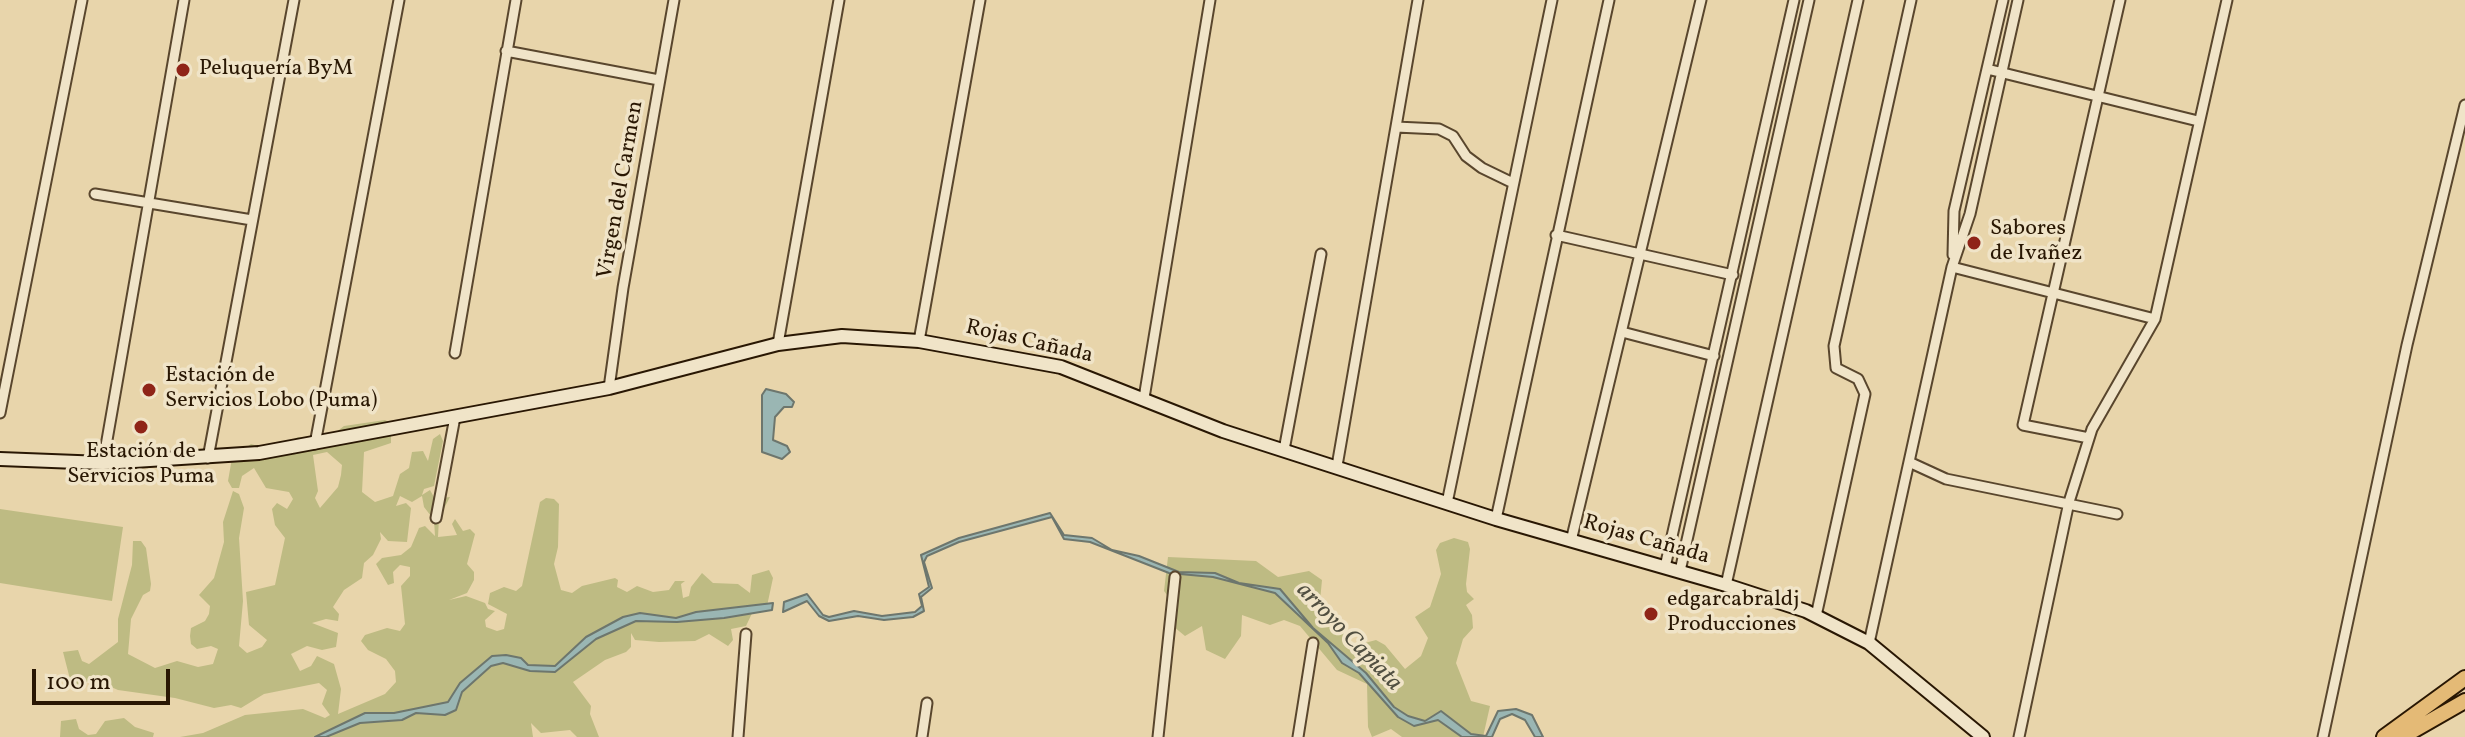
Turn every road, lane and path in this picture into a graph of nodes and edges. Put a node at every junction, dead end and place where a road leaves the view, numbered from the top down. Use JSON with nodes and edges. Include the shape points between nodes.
{"nodes":[{"id":1,"x":82,"y":0,"type":"edge"},
{"id":2,"x":184,"y":0,"type":"edge"},
{"id":3,"x":294,"y":0,"type":"edge"},
{"id":4,"x":399,"y":0,"type":"edge"},
{"id":5,"x":516,"y":0,"type":"edge"},
{"id":6,"x":674,"y":0,"type":"edge"},
{"id":7,"x":839,"y":0,"type":"edge"},
{"id":8,"x":980,"y":0,"type":"edge"},
{"id":9,"x":1210,"y":0,"type":"edge"},
{"id":10,"x":1418,"y":0,"type":"edge"},
{"id":11,"x":1552,"y":0,"type":"edge"},
{"id":12,"x":1609,"y":0,"type":"edge"},
{"id":13,"x":1701,"y":0,"type":"edge"},
{"id":14,"x":1794,"y":0,"type":"edge"},
{"id":15,"x":1809,"y":0,"type":"edge"},
{"id":16,"x":1858,"y":0,"type":"edge"},
{"id":17,"x":1911,"y":0,"type":"edge"},
{"id":18,"x":2003,"y":0,"type":"edge"},
{"id":19,"x":2018,"y":0,"type":"edge"},
{"id":20,"x":2120,"y":0,"type":"edge"},
{"id":21,"x":2227,"y":0,"type":"edge"},
{"id":22,"x":506,"y":51,"type":"junction"},
{"id":23,"x":1987,"y":69,"type":"junction"},
{"id":24,"x":2002,"y":72,"type":"junction"},
{"id":25,"x":659,"y":80,"type":"junction"},
{"id":26,"x":2098,"y":95,"type":"junction"},
{"id":27,"x":2465,"y":105,"type":"edge"},
{"id":28,"x":2198,"y":121,"type":"junction"},
{"id":29,"x":1396,"y":127,"type":"junction"},
{"id":30,"x":1513,"y":183,"type":"junction"},
{"id":31,"x":95,"y":194,"type":"dead end"},
{"id":32,"x":148,"y":203,"type":"junction"},
{"id":33,"x":252,"y":220,"type":"junction"},
{"id":34,"x":1556,"y":235,"type":"junction"},
{"id":35,"x":1321,"y":254,"type":"dead end"},
{"id":36,"x":1641,"y":254,"type":"junction"},
{"id":37,"x":1952,"y":267,"type":"junction"},
{"id":38,"x":1733,"y":275,"type":"junction"},
{"id":39,"x":2054,"y":293,"type":"junction"},
{"id":40,"x":2155,"y":319,"type":"junction"},
{"id":41,"x":1622,"y":332,"type":"junction"},
{"id":42,"x":919,"y":341,"type":"junction"},
{"id":43,"x":778,"y":344,"type":"junction"},
{"id":44,"x":455,"y":353,"type":"dead end"},
{"id":45,"x":1714,"y":356,"type":"junction"},
{"id":46,"x":609,"y":388,"type":"junction"},
{"id":47,"x":1144,"y":398,"type":"junction"},
{"id":48,"x":0,"y":413,"type":"edge"},
{"id":49,"x":455,"y":417,"type":"junction"},
{"id":50,"x":2089,"y":438,"type":"junction"},
{"id":51,"x":315,"y":444,"type":"junction"},
{"id":52,"x":1284,"y":450,"type":"junction"},
{"id":53,"x":208,"y":458,"type":"junction"},
{"id":54,"x":0,"y":459,"type":"edge"},
{"id":55,"x":1909,"y":462,"type":"junction"},
{"id":56,"x":103,"y":463,"type":"junction"},
{"id":57,"x":1337,"y":466,"type":"junction"},
{"id":58,"x":2069,"y":502,"type":"junction"},
{"id":59,"x":1447,"y":503,"type":"junction"},
{"id":60,"x":2117,"y":514,"type":"dead end"},
{"id":61,"x":436,"y":518,"type":"dead end"},
{"id":62,"x":1496,"y":519,"type":"junction"},
{"id":63,"x":1571,"y":541,"type":"junction"},
{"id":64,"x":1665,"y":567,"type":"junction"},
{"id":65,"x":1680,"y":571,"type":"junction"},
{"id":66,"x":1175,"y":577,"type":"dead end"},
{"id":67,"x":1726,"y":585,"type":"junction"},
{"id":68,"x":1816,"y":616,"type":"junction"},
{"id":69,"x":746,"y":634,"type":"dead end"},
{"id":70,"x":1313,"y":643,"type":"dead end"},
{"id":71,"x":1869,"y":643,"type":"junction"},
{"id":72,"x":2465,"y":678,"type":"edge"},
{"id":73,"x":2465,"y":701,"type":"edge"},
{"id":74,"x":927,"y":703,"type":"dead end"},
{"id":75,"x":738,"y":737,"type":"edge"},
{"id":76,"x":922,"y":737,"type":"edge"},
{"id":77,"x":1158,"y":737,"type":"edge"},
{"id":78,"x":1298,"y":737,"type":"edge"},
{"id":79,"x":1983,"y":737,"type":"edge"},
{"id":80,"x":2019,"y":737,"type":"edge"},
{"id":81,"x":2323,"y":737,"type":"edge"},
{"id":82,"x":2384,"y":737,"type":"edge"},
{"id":83,"x":2402,"y":737,"type":"edge"}],
"edges":[{"from":1,"to":48,"type":"street"},
{"from":2,"to":32,"type":"street"},
{"from":3,"to":33,"type":"street"},
{"from":4,"to":51,"type":"street"},
{"from":5,"to":22,"type":"street"},
{"from":6,"to":25,"type":"street","name":"Virgen del Carmen"},
{"from":7,"to":43,"type":"street"},
{"from":8,"to":42,"type":"street"},
{"from":9,"to":47,"type":"street"},
{"from":10,"to":29,"type":"street"},
{"from":11,"to":30,"type":"street"},
{"from":12,"to":34,"type":"street"},
{"from":13,"to":36,"type":"street"},
{"from":14,"to":38,"type":"street"},
{"from":15,"to":65,"type":"street"},
{"from":16,"to":67,"type":"street"},
{"from":17,"to":68,"type":"street","via":[[1834,346],[1836,368],[1858,379],[1865,394]]},
{"from":18,"to":23,"type":"street"},
{"from":19,"to":24,"type":"street"},
{"from":20,"to":26,"type":"street"},
{"from":21,"to":28,"type":"street"},
{"from":22,"to":25,"type":"street"},
{"from":22,"to":44,"type":"street"},
{"from":23,"to":24,"type":"street"},
{"from":23,"to":37,"type":"street","via":[[1954,211]]},
{"from":24,"to":26,"type":"street"},
{"from":24,"to":37,"type":"street","via":[[1970,214]]},
{"from":25,"to":46,"type":"street","name":"Virgen del Carmen"},
{"from":26,"to":28,"type":"street"},
{"from":26,"to":39,"type":"street"},
{"from":27,"to":81,"type":"street"},
{"from":28,"to":40,"type":"street"},
{"from":29,"to":30,"type":"street","via":[[1439,129],[1453,136],[1482,168]]},
{"from":29,"to":57,"type":"street"},
{"from":30,"to":59,"type":"street"},
{"from":31,"to":32,"type":"street"},
{"from":32,"to":33,"type":"street"},
{"from":32,"to":56,"type":"street"},
{"from":33,"to":53,"type":"street"},
{"from":34,"to":36,"type":"street"},
{"from":34,"to":62,"type":"street"},
{"from":35,"to":52,"type":"street"},
{"from":36,"to":38,"type":"street"},
{"from":36,"to":41,"type":"street"},
{"from":37,"to":39,"type":"street"},
{"from":37,"to":55,"type":"street"},
{"from":38,"to":45,"type":"street"},
{"from":39,"to":40,"type":"street"},
{"from":39,"to":50,"type":"street","via":[[2023,425]]},
{"from":40,"to":50,"type":"street"},
{"from":41,"to":45,"type":"street"},
{"from":41,"to":63,"type":"street"},
{"from":42,"to":43,"type":"main road","name":"Rojas Cañada","via":[[842,336]]},
{"from":42,"to":47,"type":"main road","name":"Rojas Cañada","via":[[1037,361]]},
{"from":43,"to":46,"type":"main road","name":"Rojas Cañada"},
{"from":45,"to":64,"type":"street"},
{"from":46,"to":49,"type":"main road","name":"Rojas Cañada"},
{"from":47,"to":52,"type":"main road","name":"Rojas Cañada"},
{"from":49,"to":51,"type":"main road","name":"Rojas Cañada"},
{"from":49,"to":61,"type":"street"},
{"from":50,"to":58,"type":"street"},
{"from":51,"to":53,"type":"main road","name":"Rojas Cañada"},
{"from":52,"to":57,"type":"main road","name":"Rojas Cañada"},
{"from":53,"to":56,"type":"main road","name":"Rojas Cañada"},
{"from":54,"to":56,"type":"main road","name":"Rojas Cañada"},
{"from":55,"to":58,"type":"street","via":[[1946,479]]},
{"from":55,"to":71,"type":"street"},
{"from":57,"to":59,"type":"main road","name":"Rojas Cañada"},
{"from":58,"to":60,"type":"street"},
{"from":58,"to":80,"type":"street"},
{"from":59,"to":62,"type":"main road","name":"Rojas Cañada"},
{"from":62,"to":63,"type":"main road","name":"Rojas Cañada"},
{"from":63,"to":64,"type":"main road","name":"Rojas Cañada"},
{"from":64,"to":65,"type":"main road","name":"Rojas Cañada"},
{"from":65,"to":67,"type":"main road","name":"Rojas Cañada"},
{"from":66,"to":77,"type":"street"},
{"from":67,"to":68,"type":"main road","name":"Rojas Cañada"},
{"from":68,"to":71,"type":"main road","name":"Rojas Cañada"},
{"from":69,"to":75,"type":"street"},
{"from":70,"to":78,"type":"street"},
{"from":71,"to":79,"type":"main road","name":"Rojas Cañada"},
{"from":72,"to":82,"type":"main road"},
{"from":73,"to":83,"type":"main road"},
{"from":74,"to":76,"type":"street"}]}
